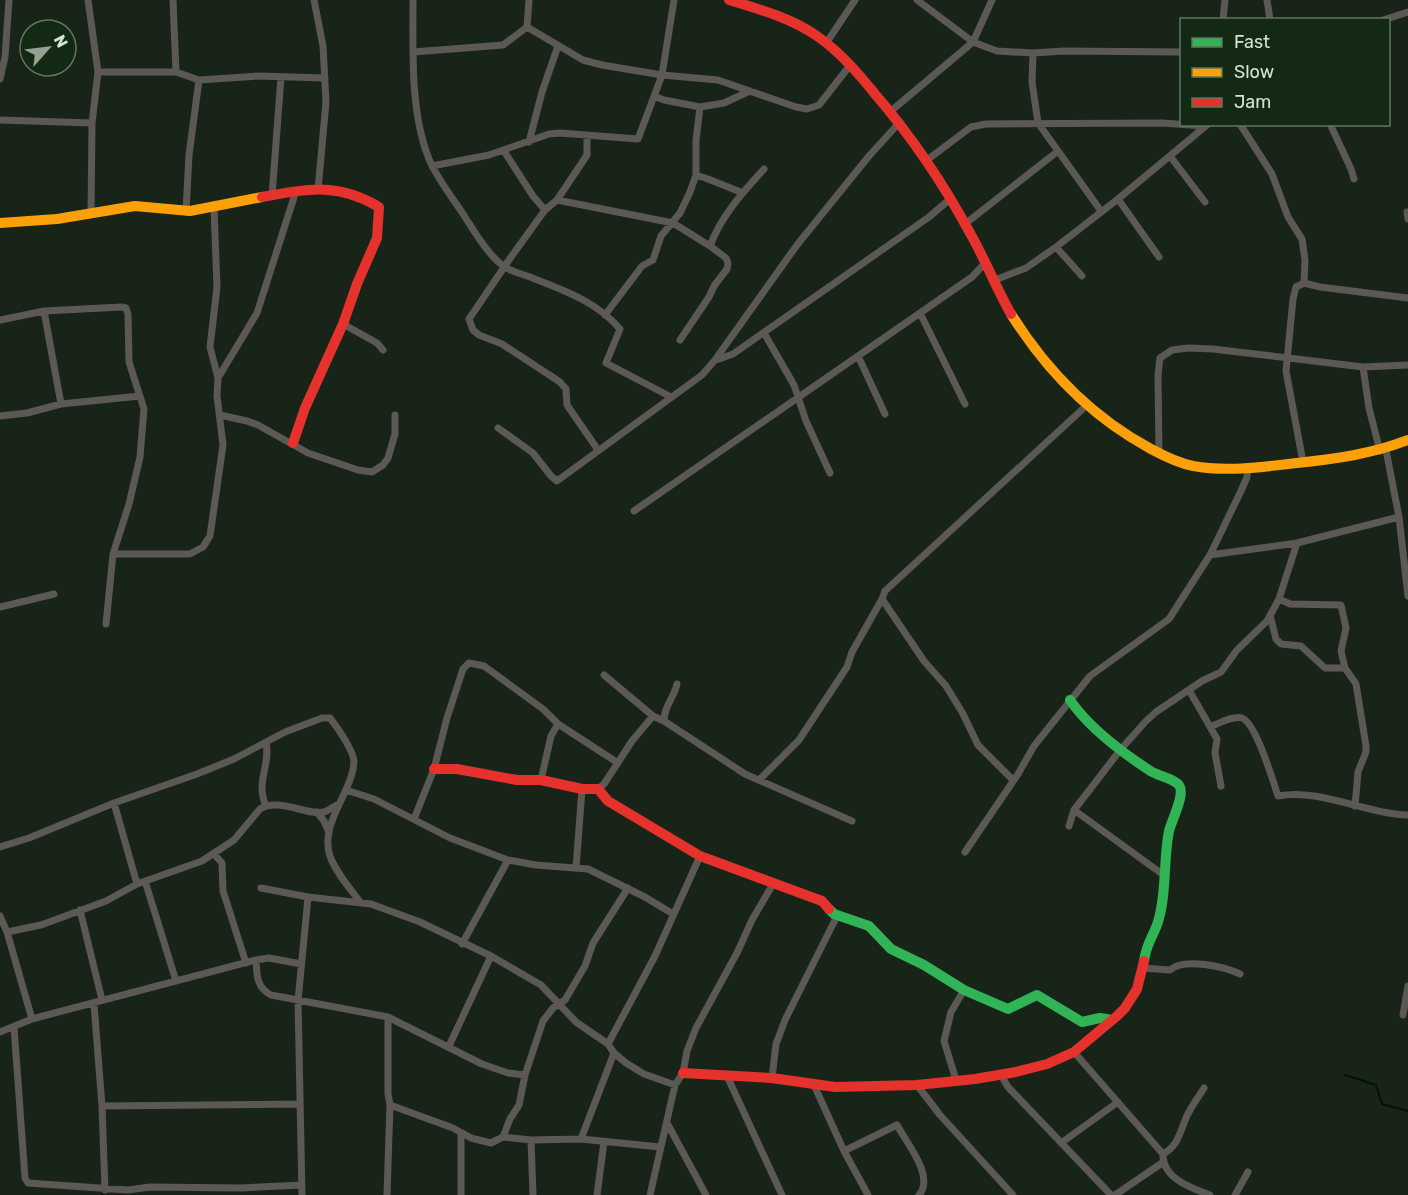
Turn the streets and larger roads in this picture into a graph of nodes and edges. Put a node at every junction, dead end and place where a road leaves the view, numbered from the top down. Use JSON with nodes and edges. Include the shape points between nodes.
{"nodes":[{"id":1,"x":9,"y":0,"type":"edge"},
{"id":2,"x":88,"y":0,"type":"edge"},
{"id":3,"x":173,"y":0,"type":"edge"},
{"id":4,"x":314,"y":0,"type":"edge"},
{"id":5,"x":413,"y":0,"type":"edge"},
{"id":6,"x":529,"y":0,"type":"edge"},
{"id":7,"x":674,"y":0,"type":"edge"},
{"id":8,"x":729,"y":0,"type":"edge"},
{"id":9,"x":855,"y":0,"type":"edge"},
{"id":10,"x":917,"y":0,"type":"edge"},
{"id":11,"x":992,"y":0,"type":"edge"},
{"id":12,"x":1225,"y":0,"type":"edge"},
{"id":13,"x":1267,"y":0,"type":"edge"},
{"id":14,"x":1408,"y":12,"type":"edge"},
{"id":15,"x":1223,"y":18,"type":"edge"},
{"id":16,"x":1270,"y":18,"type":"edge"},
{"id":17,"x":1389,"y":18,"type":"edge"},
{"id":18,"x":527,"y":27,"type":"junction"},
{"id":19,"x":827,"y":42,"type":"junction"},
{"id":20,"x":973,"y":42,"type":"junction"},
{"id":21,"x":558,"y":46,"type":"junction"},
{"id":22,"x":413,"y":52,"type":"junction"},
{"id":23,"x":1180,"y":52,"type":"edge"},
{"id":24,"x":1033,"y":53,"type":"junction"},
{"id":25,"x":851,"y":64,"type":"junction"},
{"id":26,"x":98,"y":72,"type":"junction"},
{"id":27,"x":176,"y":72,"type":"junction"},
{"id":28,"x":662,"y":75,"type":"junction"},
{"id":29,"x":281,"y":77,"type":"junction"},
{"id":30,"x":325,"y":78,"type":"junction"},
{"id":31,"x":0,"y":79,"type":"edge"},
{"id":32,"x":199,"y":80,"type":"junction"},
{"id":33,"x":750,"y":91,"type":"junction"},
{"id":34,"x":654,"y":96,"type":"junction"},
{"id":35,"x":700,"y":106,"type":"junction"},
{"id":36,"x":891,"y":111,"type":"junction"},
{"id":37,"x":0,"y":120,"type":"edge"},
{"id":38,"x":900,"y":122,"type":"junction"},
{"id":39,"x":92,"y":123,"type":"junction"},
{"id":40,"x":1038,"y":123,"type":"junction"},
{"id":41,"x":1180,"y":124,"type":"edge"},
{"id":42,"x":1205,"y":126,"type":"edge"},
{"id":43,"x":1241,"y":126,"type":"edge"},
{"id":44,"x":1331,"y":126,"type":"edge"},
{"id":45,"x":588,"y":135,"type":"junction"},
{"id":46,"x":529,"y":142,"type":"junction"},
{"id":47,"x":504,"y":151,"type":"junction"},
{"id":48,"x":1058,"y":151,"type":"junction"},
{"id":49,"x":1170,"y":156,"type":"junction"},
{"id":50,"x":927,"y":160,"type":"junction"},
{"id":51,"x":432,"y":166,"type":"junction"},
{"id":52,"x":764,"y":169,"type":"dead end"},
{"id":53,"x":696,"y":176,"type":"junction"},
{"id":54,"x":1354,"y":179,"type":"dead end"},
{"id":55,"x":318,"y":190,"type":"junction"},
{"id":56,"x":296,"y":192,"type":"junction"},
{"id":57,"x":742,"y":194,"type":"junction"},
{"id":58,"x":272,"y":196,"type":"junction"},
{"id":59,"x":950,"y":199,"type":"junction"},
{"id":60,"x":1118,"y":199,"type":"junction"},
{"id":61,"x":557,"y":200,"type":"junction"},
{"id":62,"x":1205,"y":202,"type":"dead end"},
{"id":63,"x":214,"y":208,"type":"junction"},
{"id":64,"x":545,"y":210,"type":"junction"},
{"id":65,"x":1101,"y":211,"type":"junction"},
{"id":66,"x":186,"y":212,"type":"junction"},
{"id":67,"x":1407,"y":212,"type":"edge"},
{"id":68,"x":92,"y":214,"type":"junction"},
{"id":69,"x":1408,"y":219,"type":"edge"},
{"id":70,"x":0,"y":223,"type":"edge"},
{"id":71,"x":673,"y":223,"type":"junction"},
{"id":72,"x":965,"y":224,"type":"junction"},
{"id":73,"x":710,"y":246,"type":"junction"},
{"id":74,"x":1056,"y":247,"type":"junction"},
{"id":75,"x":1159,"y":257,"type":"dead end"},
{"id":76,"x":986,"y":262,"type":"junction"},
{"id":77,"x":505,"y":267,"type":"junction"},
{"id":78,"x":1082,"y":276,"type":"dead end"},
{"id":79,"x":994,"y":280,"type":"junction"},
{"id":80,"x":1304,"y":283,"type":"junction"},
{"id":81,"x":1408,"y":298,"type":"edge"},
{"id":82,"x":44,"y":311,"type":"junction"},
{"id":83,"x":920,"y":313,"type":"junction"},
{"id":84,"x":605,"y":315,"type":"junction"},
{"id":85,"x":0,"y":320,"type":"edge"},
{"id":86,"x":343,"y":324,"type":"junction"},
{"id":87,"x":764,"y":333,"type":"junction"},
{"id":88,"x":680,"y":340,"type":"dead end"},
{"id":89,"x":383,"y":350,"type":"dead end"},
{"id":90,"x":858,"y":356,"type":"junction"},
{"id":91,"x":1289,"y":358,"type":"junction"},
{"id":92,"x":715,"y":360,"type":"junction"},
{"id":93,"x":1408,"y":365,"type":"edge"},
{"id":94,"x":1363,"y":367,"type":"junction"},
{"id":95,"x":218,"y":378,"type":"junction"},
{"id":96,"x":140,"y":396,"type":"junction"},
{"id":97,"x":671,"y":397,"type":"junction"},
{"id":98,"x":799,"y":398,"type":"junction"},
{"id":99,"x":62,"y":404,"type":"junction"},
{"id":100,"x":965,"y":404,"type":"dead end"},
{"id":101,"x":1086,"y":406,"type":"junction"},
{"id":102,"x":885,"y":414,"type":"dead end"},
{"id":103,"x":220,"y":415,"type":"junction"},
{"id":104,"x":395,"y":415,"type":"dead end"},
{"id":105,"x":0,"y":416,"type":"edge"},
{"id":106,"x":498,"y":428,"type":"dead end"},
{"id":107,"x":1408,"y":440,"type":"edge"},
{"id":108,"x":293,"y":443,"type":"junction"},
{"id":109,"x":598,"y":450,"type":"junction"},
{"id":110,"x":1383,"y":450,"type":"junction"},
{"id":111,"x":1159,"y":453,"type":"junction"},
{"id":112,"x":1303,"y":462,"type":"junction"},
{"id":113,"x":1248,"y":468,"type":"junction"},
{"id":114,"x":830,"y":473,"type":"dead end"},
{"id":115,"x":634,"y":511,"type":"dead end"},
{"id":116,"x":1399,"y":517,"type":"junction"},
{"id":117,"x":1297,"y":543,"type":"junction"},
{"id":118,"x":113,"y":554,"type":"junction"},
{"id":119,"x":1209,"y":555,"type":"junction"},
{"id":120,"x":1406,"y":565,"type":"edge"},
{"id":121,"x":54,"y":594,"type":"dead end"},
{"id":122,"x":1408,"y":596,"type":"edge"},
{"id":123,"x":882,"y":599,"type":"junction"},
{"id":124,"x":1279,"y":599,"type":"junction"},
{"id":125,"x":0,"y":608,"type":"edge"},
{"id":126,"x":1270,"y":615,"type":"junction"},
{"id":127,"x":106,"y":624,"type":"dead end"},
{"id":128,"x":1345,"y":668,"type":"junction"},
{"id":129,"x":604,"y":675,"type":"dead end"},
{"id":130,"x":677,"y":684,"type":"dead end"},
{"id":131,"x":1189,"y":690,"type":"junction"},
{"id":132,"x":1070,"y":700,"type":"junction"},
{"id":133,"x":653,"y":716,"type":"junction"},
{"id":134,"x":664,"y":721,"type":"junction"},
{"id":135,"x":558,"y":724,"type":"junction"},
{"id":136,"x":1210,"y":727,"type":"junction"},
{"id":137,"x":266,"y":742,"type":"junction"},
{"id":138,"x":1121,"y":749,"type":"junction"},
{"id":139,"x":618,"y":763,"type":"junction"},
{"id":140,"x":434,"y":769,"type":"junction"},
{"id":141,"x":541,"y":780,"type":"junction"},
{"id":142,"x":759,"y":780,"type":"junction"},
{"id":143,"x":1013,"y":780,"type":"junction"},
{"id":144,"x":1221,"y":786,"type":"dead end"},
{"id":145,"x":582,"y":789,"type":"junction"},
{"id":146,"x":598,"y":789,"type":"junction"},
{"id":147,"x":346,"y":790,"type":"junction"},
{"id":148,"x":114,"y":803,"type":"junction"},
{"id":149,"x":337,"y":805,"type":"junction"},
{"id":150,"x":266,"y":806,"type":"junction"},
{"id":151,"x":1355,"y":806,"type":"junction"},
{"id":152,"x":1074,"y":810,"type":"junction"},
{"id":153,"x":317,"y":812,"type":"junction"},
{"id":154,"x":1408,"y":815,"type":"edge"},
{"id":155,"x":414,"y":819,"type":"junction"},
{"id":156,"x":852,"y":821,"type":"dead end"},
{"id":157,"x":1070,"y":826,"type":"dead end"},
{"id":158,"x":329,"y":833,"type":"junction"},
{"id":159,"x":0,"y":847,"type":"edge"},
{"id":160,"x":965,"y":852,"type":"dead end"},
{"id":161,"x":214,"y":854,"type":"junction"},
{"id":162,"x":700,"y":856,"type":"junction"},
{"id":163,"x":508,"y":860,"type":"junction"},
{"id":164,"x":576,"y":868,"type":"junction"},
{"id":165,"x":1165,"y":876,"type":"junction"},
{"id":166,"x":141,"y":882,"type":"junction"},
{"id":167,"x":773,"y":884,"type":"junction"},
{"id":168,"x":261,"y":888,"type":"dead end"},
{"id":169,"x":627,"y":888,"type":"junction"},
{"id":170,"x":308,"y":897,"type":"junction"},
{"id":171,"x":360,"y":903,"type":"junction"},
{"id":172,"x":80,"y":910,"type":"junction"},
{"id":173,"x":673,"y":914,"type":"junction"},
{"id":174,"x":838,"y":915,"type":"junction"},
{"id":175,"x":0,"y":916,"type":"edge"},
{"id":176,"x":7,"y":932,"type":"junction"},
{"id":177,"x":462,"y":944,"type":"junction"},
{"id":178,"x":491,"y":956,"type":"junction"},
{"id":179,"x":256,"y":960,"type":"junction"},
{"id":180,"x":246,"y":963,"type":"junction"},
{"id":181,"x":301,"y":964,"type":"junction"},
{"id":182,"x":1143,"y":968,"type":"junction"},
{"id":183,"x":1240,"y":975,"type":"dead end"},
{"id":184,"x":176,"y":981,"type":"junction"},
{"id":185,"x":1408,"y":986,"type":"edge"},
{"id":186,"x":964,"y":990,"type":"junction"},
{"id":187,"x":102,"y":1000,"type":"junction"},
{"id":188,"x":298,"y":1000,"type":"junction"},
{"id":189,"x":560,"y":1003,"type":"junction"},
{"id":190,"x":94,"y":1004,"type":"junction"},
{"id":191,"x":1403,"y":1015,"type":"dead end"},
{"id":192,"x":388,"y":1017,"type":"junction"},
{"id":193,"x":32,"y":1019,"type":"junction"},
{"id":194,"x":1112,"y":1020,"type":"junction"},
{"id":195,"x":14,"y":1027,"type":"junction"},
{"id":196,"x":0,"y":1032,"type":"edge"},
{"id":197,"x":608,"y":1044,"type":"junction"},
{"id":198,"x":449,"y":1046,"type":"junction"},
{"id":199,"x":1074,"y":1052,"type":"junction"},
{"id":200,"x":614,"y":1053,"type":"junction"},
{"id":201,"x":683,"y":1073,"type":"junction"},
{"id":202,"x":525,"y":1075,"type":"junction"},
{"id":203,"x":1001,"y":1075,"type":"junction"},
{"id":204,"x":726,"y":1076,"type":"junction"},
{"id":205,"x":772,"y":1078,"type":"junction"},
{"id":206,"x":956,"y":1080,"type":"junction"},
{"id":207,"x":675,"y":1085,"type":"junction"},
{"id":208,"x":814,"y":1085,"type":"junction"},
{"id":209,"x":917,"y":1085,"type":"junction"},
{"id":210,"x":1204,"y":1088,"type":"dead end"},
{"id":211,"x":1118,"y":1102,"type":"junction"},
{"id":212,"x":300,"y":1104,"type":"junction"},
{"id":213,"x":390,"y":1105,"type":"junction"},
{"id":214,"x":102,"y":1106,"type":"junction"},
{"id":215,"x":667,"y":1124,"type":"junction"},
{"id":216,"x":461,"y":1134,"type":"junction"},
{"id":217,"x":504,"y":1137,"type":"junction"},
{"id":218,"x":581,"y":1139,"type":"junction"},
{"id":219,"x":531,"y":1140,"type":"junction"},
{"id":220,"x":604,"y":1142,"type":"junction"},
{"id":221,"x":1061,"y":1143,"type":"junction"},
{"id":222,"x":660,"y":1147,"type":"junction"},
{"id":223,"x":844,"y":1151,"type":"junction"},
{"id":224,"x":1163,"y":1154,"type":"junction"},
{"id":225,"x":1162,"y":1162,"type":"junction"},
{"id":226,"x":1248,"y":1172,"type":"dead end"},
{"id":227,"x":302,"y":1185,"type":"junction"},
{"id":228,"x":105,"y":1190,"type":"junction"},
{"id":229,"x":197,"y":1192,"type":"edge"},
{"id":230,"x":303,"y":1195,"type":"edge"},
{"id":231,"x":387,"y":1195,"type":"edge"},
{"id":232,"x":461,"y":1195,"type":"edge"},
{"id":233,"x":534,"y":1195,"type":"edge"},
{"id":234,"x":597,"y":1195,"type":"edge"},
{"id":235,"x":650,"y":1195,"type":"edge"},
{"id":236,"x":706,"y":1195,"type":"edge"},
{"id":237,"x":782,"y":1195,"type":"edge"},
{"id":238,"x":868,"y":1195,"type":"edge"},
{"id":239,"x":918,"y":1195,"type":"edge"},
{"id":240,"x":1013,"y":1195,"type":"edge"},
{"id":241,"x":1113,"y":1195,"type":"edge"},
{"id":242,"x":1210,"y":1195,"type":"edge"},
{"id":243,"x":1235,"y":1195,"type":"edge"}],
"edges":[{"from":1,"to":31,"type":"street"},
{"from":2,"to":26,"type":"street"},
{"from":3,"to":27,"type":"street"},
{"from":4,"to":30,"type":"street"},
{"from":5,"to":22,"type":"street"},
{"from":6,"to":18,"type":"street"},
{"from":7,"to":28,"type":"street"},
{"from":8,"to":19,"type":"street","via":[[785,19]]},
{"from":9,"to":19,"type":"street"},
{"from":10,"to":20,"type":"street"},
{"from":11,"to":20,"type":"street"},
{"from":12,"to":15,"type":"street"},
{"from":13,"to":16,"type":"street"},
{"from":14,"to":17,"type":"street"},
{"from":18,"to":21,"type":"street"},
{"from":18,"to":22,"type":"street","via":[[503,45]]},
{"from":19,"to":25,"type":"street"},
{"from":20,"to":24,"type":"street","via":[[997,51]]},
{"from":20,"to":36,"type":"street"},
{"from":21,"to":28,"type":"street","via":[[583,60]]},
{"from":21,"to":46,"type":"street"},
{"from":22,"to":51,"type":"street","via":[[418,117]]},
{"from":23,"to":24,"type":"street"},
{"from":24,"to":40,"type":"street","via":[[1032,82]]},
{"from":25,"to":33,"type":"street","via":[[819,105],[812,108],[796,107]]},
{"from":25,"to":36,"type":"street"},
{"from":26,"to":27,"type":"street"},
{"from":26,"to":39,"type":"street"},
{"from":27,"to":32,"type":"street"},
{"from":28,"to":33,"type":"street","via":[[718,80]]},
{"from":28,"to":34,"type":"street"},
{"from":29,"to":30,"type":"street"},
{"from":29,"to":32,"type":"street"},
{"from":29,"to":58,"type":"street"},
{"from":30,"to":55,"type":"street"},
{"from":32,"to":66,"type":"street"},
{"from":33,"to":35,"type":"street","via":[[719,105]]},
{"from":34,"to":35,"type":"street"},
{"from":34,"to":45,"type":"street","via":[[638,139]]},
{"from":35,"to":53,"type":"street"},
{"from":36,"to":38,"type":"street"},
{"from":37,"to":39,"type":"street"},
{"from":38,"to":50,"type":"street"},
{"from":38,"to":92,"type":"street","via":[[796,245]]},
{"from":39,"to":68,"type":"street"},
{"from":40,"to":41,"type":"street"},
{"from":40,"to":48,"type":"street"},
{"from":40,"to":50,"type":"street","via":[[971,127]]},
{"from":42,"to":49,"type":"street"},
{"from":43,"to":80,"type":"street","via":[[1272,174],[1288,217],[1302,238]]},
{"from":44,"to":54,"type":"street"},
{"from":45,"to":46,"type":"street","via":[[560,133]]},
{"from":45,"to":61,"type":"street","via":[[587,155]]},
{"from":46,"to":47,"type":"street"},
{"from":47,"to":51,"type":"street"},
{"from":47,"to":64,"type":"street"},
{"from":48,"to":65,"type":"street"},
{"from":48,"to":72,"type":"street"},
{"from":49,"to":60,"type":"street"},
{"from":49,"to":62,"type":"street"},
{"from":50,"to":59,"type":"street"},
{"from":51,"to":77,"type":"street","via":[[471,226]]},
{"from":52,"to":57,"type":"street"},
{"from":53,"to":57,"type":"street"},
{"from":53,"to":71,"type":"street"},
{"from":55,"to":56,"type":"street"},
{"from":55,"to":86,"type":"street","via":[[342,190],[369,198],[379,207],[377,238]]},
{"from":56,"to":58,"type":"street"},
{"from":56,"to":95,"type":"street","via":[[257,313]]},
{"from":57,"to":73,"type":"street","via":[[723,219]]},
{"from":58,"to":63,"type":"street"},
{"from":59,"to":72,"type":"street"},
{"from":59,"to":87,"type":"street"},
{"from":60,"to":65,"type":"street"},
{"from":60,"to":75,"type":"street"},
{"from":61,"to":64,"type":"street"},
{"from":61,"to":71,"type":"street"},
{"from":63,"to":66,"type":"street"},
{"from":63,"to":95,"type":"street","via":[[217,286],[210,347]]},
{"from":64,"to":77,"type":"street"},
{"from":65,"to":74,"type":"street"},
{"from":66,"to":68,"type":"street","via":[[135,206]]},
{"from":67,"to":69,"type":"street"},
{"from":68,"to":70,"type":"street","via":[[39,223]]},
{"from":71,"to":73,"type":"street"},
{"from":71,"to":84,"type":"street","via":[[661,236],[653,260],[642,266]]},
{"from":72,"to":76,"type":"street"},
{"from":73,"to":88,"type":"street","via":[[726,258],[727,269]]},
{"from":74,"to":78,"type":"street"},
{"from":74,"to":79,"type":"street","via":[[1026,268]]},
{"from":76,"to":79,"type":"street"},
{"from":76,"to":83,"type":"street"},
{"from":77,"to":84,"type":"street","via":[[575,294]]},
{"from":77,"to":109,"type":"street","via":[[469,319],[473,330],[560,382],[566,388],[567,405]]},
{"from":79,"to":101,"type":"street","via":[[1011,314]]},
{"from":80,"to":81,"type":"street"},
{"from":80,"to":91,"type":"street","via":[[1296,287],[1293,298]]},
{"from":82,"to":85,"type":"street"},
{"from":82,"to":96,"type":"street","via":[[126,308],[129,362]]},
{"from":82,"to":99,"type":"street"},
{"from":83,"to":90,"type":"street"},
{"from":83,"to":100,"type":"street"},
{"from":84,"to":97,"type":"street","via":[[620,329],[606,363]]},
{"from":86,"to":89,"type":"street"},
{"from":86,"to":108,"type":"street"},
{"from":87,"to":92,"type":"street","via":[[733,354]]},
{"from":87,"to":98,"type":"street"},
{"from":90,"to":98,"type":"street"},
{"from":90,"to":102,"type":"street"},
{"from":91,"to":94,"type":"street"},
{"from":91,"to":111,"type":"street","via":[[1188,348],[1172,350],[1160,358]]},
{"from":91,"to":112,"type":"street","via":[[1286,371]]},
{"from":92,"to":97,"type":"street","via":[[696,380]]},
{"from":93,"to":94,"type":"street"},
{"from":94,"to":110,"type":"street","via":[[1369,408]]},
{"from":95,"to":103,"type":"street"},
{"from":96,"to":99,"type":"street"},
{"from":96,"to":118,"type":"street","via":[[144,409],[140,457]]},
{"from":97,"to":109,"type":"street"},
{"from":98,"to":114,"type":"street"},
{"from":98,"to":115,"type":"street"},
{"from":99,"to":105,"type":"street"},
{"from":101,"to":111,"type":"street","via":[[1124,435]]},
{"from":101,"to":123,"type":"street","via":[[885,591]]},
{"from":103,"to":108,"type":"street","via":[[247,420]]},
{"from":103,"to":118,"type":"street","via":[[223,455],[210,536],[202,547],[190,554]]},
{"from":104,"to":108,"type":"street","via":[[395,434],[388,458],[372,472],[308,453]]},
{"from":106,"to":109,"type":"street","via":[[533,453],[557,481]]},
{"from":107,"to":110,"type":"street"},
{"from":110,"to":112,"type":"street"},
{"from":110,"to":116,"type":"street"},
{"from":111,"to":113,"type":"street","via":[[1192,466]]},
{"from":112,"to":113,"type":"street"},
{"from":113,"to":119,"type":"street","via":[[1241,491]]},
{"from":116,"to":117,"type":"street"},
{"from":116,"to":120,"type":"street"},
{"from":117,"to":119,"type":"street"},
{"from":117,"to":124,"type":"street"},
{"from":118,"to":127,"type":"street"},
{"from":119,"to":132,"type":"street","via":[[1168,619],[1090,676]]},
{"from":120,"to":122,"type":"street"},
{"from":121,"to":125,"type":"street"},
{"from":123,"to":142,"type":"street","via":[[847,667],[799,740]]},
{"from":123,"to":143,"type":"street","via":[[946,686],[978,745]]},
{"from":124,"to":126,"type":"street"},
{"from":124,"to":128,"type":"street","via":[[1290,604],[1341,605],[1346,628],[1341,651]]},
{"from":126,"to":128,"type":"street","via":[[1281,644],[1301,646],[1325,668]]},
{"from":126,"to":131,"type":"street","via":[[1221,672]]},
{"from":128,"to":151,"type":"street","via":[[1356,684],[1366,746],[1358,772]]},
{"from":129,"to":133,"type":"street"},
{"from":130,"to":134,"type":"street","via":[[665,708]]},
{"from":131,"to":136,"type":"street"},
{"from":131,"to":138,"type":"street","via":[[1156,712]]},
{"from":132,"to":138,"type":"street","via":[[1082,718]]},
{"from":132,"to":143,"type":"street"},
{"from":133,"to":134,"type":"street"},
{"from":133,"to":139,"type":"street"},
{"from":134,"to":142,"type":"street"},
{"from":135,"to":139,"type":"street"},
{"from":135,"to":140,"type":"street","via":[[484,666],[469,663],[463,669]]},
{"from":135,"to":141,"type":"street","via":[[551,736]]},
{"from":136,"to":144,"type":"street","via":[[1217,739],[1215,753]]},
{"from":136,"to":151,"type":"street","via":[[1236,718],[1246,721],[1272,773],[1278,796],[1314,797]]},
{"from":137,"to":147,"type":"street","via":[[330,718],[354,760]]},
{"from":137,"to":148,"type":"street","via":[[197,774]]},
{"from":137,"to":150,"type":"street","via":[[261,785]]},
{"from":138,"to":152,"type":"street"},
{"from":138,"to":165,"type":"street","via":[[1181,789],[1167,841]]},
{"from":139,"to":146,"type":"street"},
{"from":140,"to":141,"type":"street"},
{"from":140,"to":155,"type":"street"},
{"from":141,"to":145,"type":"street"},
{"from":142,"to":156,"type":"street"},
{"from":143,"to":160,"type":"street"},
{"from":145,"to":146,"type":"street"},
{"from":145,"to":164,"type":"street"},
{"from":146,"to":162,"type":"street","via":[[608,801]]},
{"from":147,"to":149,"type":"street"},
{"from":147,"to":155,"type":"street"},
{"from":148,"to":159,"type":"street"},
{"from":148,"to":166,"type":"street"},
{"from":149,"to":153,"type":"street"},
{"from":149,"to":158,"type":"street"},
{"from":150,"to":153,"type":"street"},
{"from":150,"to":161,"type":"street","via":[[234,840]]},
{"from":151,"to":154,"type":"street","via":[[1389,815]]},
{"from":152,"to":157,"type":"street"},
{"from":152,"to":165,"type":"street"},
{"from":153,"to":158,"type":"street"},
{"from":155,"to":163,"type":"street","via":[[450,838]]},
{"from":158,"to":171,"type":"street","via":[[330,856]]},
{"from":161,"to":166,"type":"street"},
{"from":161,"to":180,"type":"street","via":[[222,863],[223,891]]},
{"from":162,"to":167,"type":"street"},
{"from":162,"to":173,"type":"street"},
{"from":163,"to":164,"type":"street"},
{"from":163,"to":177,"type":"street"},
{"from":164,"to":169,"type":"street","via":[[588,869]]},
{"from":165,"to":182,"type":"street","via":[[1158,922],[1146,946]]},
{"from":166,"to":172,"type":"street"},
{"from":166,"to":184,"type":"street"},
{"from":167,"to":174,"type":"street","via":[[822,901]]},
{"from":167,"to":201,"type":"street","via":[[696,1028]]},
{"from":168,"to":170,"type":"street"},
{"from":169,"to":173,"type":"street"},
{"from":169,"to":189,"type":"street"},
{"from":170,"to":171,"type":"street"},
{"from":170,"to":181,"type":"street"},
{"from":171,"to":177,"type":"street","via":[[407,916]]},
{"from":172,"to":176,"type":"street","via":[[41,925]]},
{"from":172,"to":187,"type":"street"},
{"from":173,"to":197,"type":"street"},
{"from":174,"to":186,"type":"street","via":[[869,926],[891,949]]},
{"from":174,"to":205,"type":"street","via":[[785,1020],[776,1044]]},
{"from":175,"to":176,"type":"street"},
{"from":176,"to":193,"type":"street"},
{"from":177,"to":178,"type":"street"},
{"from":178,"to":189,"type":"street","via":[[541,985]]},
{"from":178,"to":198,"type":"street"},
{"from":179,"to":180,"type":"street"},
{"from":179,"to":181,"type":"street","via":[[269,958]]},
{"from":179,"to":188,"type":"street","via":[[256,979],[267,993]]},
{"from":180,"to":184,"type":"street"},
{"from":181,"to":188,"type":"street"},
{"from":182,"to":183,"type":"street","via":[[1170,970],[1185,964],[1223,967]]},
{"from":182,"to":194,"type":"street","via":[[1137,988]]},
{"from":184,"to":187,"type":"street"},
{"from":185,"to":191,"type":"street"},
{"from":186,"to":194,"type":"street","via":[[1008,1010],[1037,995],[1082,1022]]},
{"from":186,"to":206,"type":"street","via":[[951,1012],[945,1041]]},
{"from":187,"to":190,"type":"street"},
{"from":188,"to":192,"type":"street"},
{"from":188,"to":212,"type":"street"},
{"from":189,"to":197,"type":"street","via":[[576,1022]]},
{"from":189,"to":202,"type":"street","via":[[543,1021]]},
{"from":190,"to":193,"type":"street"},
{"from":190,"to":214,"type":"street"},
{"from":192,"to":198,"type":"street"},
{"from":192,"to":213,"type":"street"},
{"from":193,"to":195,"type":"street"},
{"from":194,"to":199,"type":"street"},
{"from":195,"to":196,"type":"street"},
{"from":195,"to":228,"type":"street","via":[[28,1184]]},
{"from":197,"to":200,"type":"street"},
{"from":198,"to":202,"type":"street","via":[[493,1068]]},
{"from":199,"to":203,"type":"street","via":[[1047,1064]]},
{"from":199,"to":211,"type":"street"},
{"from":200,"to":207,"type":"street","via":[[644,1074]]},
{"from":200,"to":218,"type":"street"},
{"from":201,"to":204,"type":"street"},
{"from":201,"to":207,"type":"street"},
{"from":202,"to":217,"type":"street","via":[[519,1105]]},
{"from":203,"to":206,"type":"street"},
{"from":203,"to":221,"type":"street"},
{"from":204,"to":205,"type":"street"},
{"from":204,"to":237,"type":"street"},
{"from":205,"to":208,"type":"street"},
{"from":206,"to":209,"type":"street"},
{"from":207,"to":215,"type":"street"},
{"from":208,"to":209,"type":"street"},
{"from":208,"to":223,"type":"street"},
{"from":209,"to":240,"type":"street"},
{"from":210,"to":224,"type":"street","via":[[1176,1142]]},
{"from":211,"to":221,"type":"street"},
{"from":211,"to":224,"type":"street"},
{"from":212,"to":214,"type":"street"},
{"from":212,"to":227,"type":"street"},
{"from":213,"to":216,"type":"street"},
{"from":213,"to":231,"type":"street"},
{"from":214,"to":228,"type":"street"},
{"from":215,"to":222,"type":"street"},
{"from":215,"to":236,"type":"street"},
{"from":216,"to":217,"type":"street","via":[[491,1143]]},
{"from":216,"to":232,"type":"street"},
{"from":217,"to":219,"type":"street"},
{"from":218,"to":219,"type":"street"},
{"from":218,"to":220,"type":"street"},
{"from":219,"to":233,"type":"street"},
{"from":220,"to":222,"type":"street"},
{"from":220,"to":234,"type":"street"},
{"from":221,"to":241,"type":"street"},
{"from":222,"to":235,"type":"street"},
{"from":223,"to":238,"type":"street"},
{"from":223,"to":239,"type":"street","via":[[897,1125],[922,1171],[924,1190]]},
{"from":224,"to":225,"type":"street"},
{"from":225,"to":241,"type":"street"},
{"from":225,"to":242,"type":"street","via":[[1179,1181]]},
{"from":226,"to":243,"type":"street"},
{"from":227,"to":229,"type":"street"},
{"from":227,"to":230,"type":"street"},
{"from":228,"to":229,"type":"street","via":[[150,1187]]}]}
